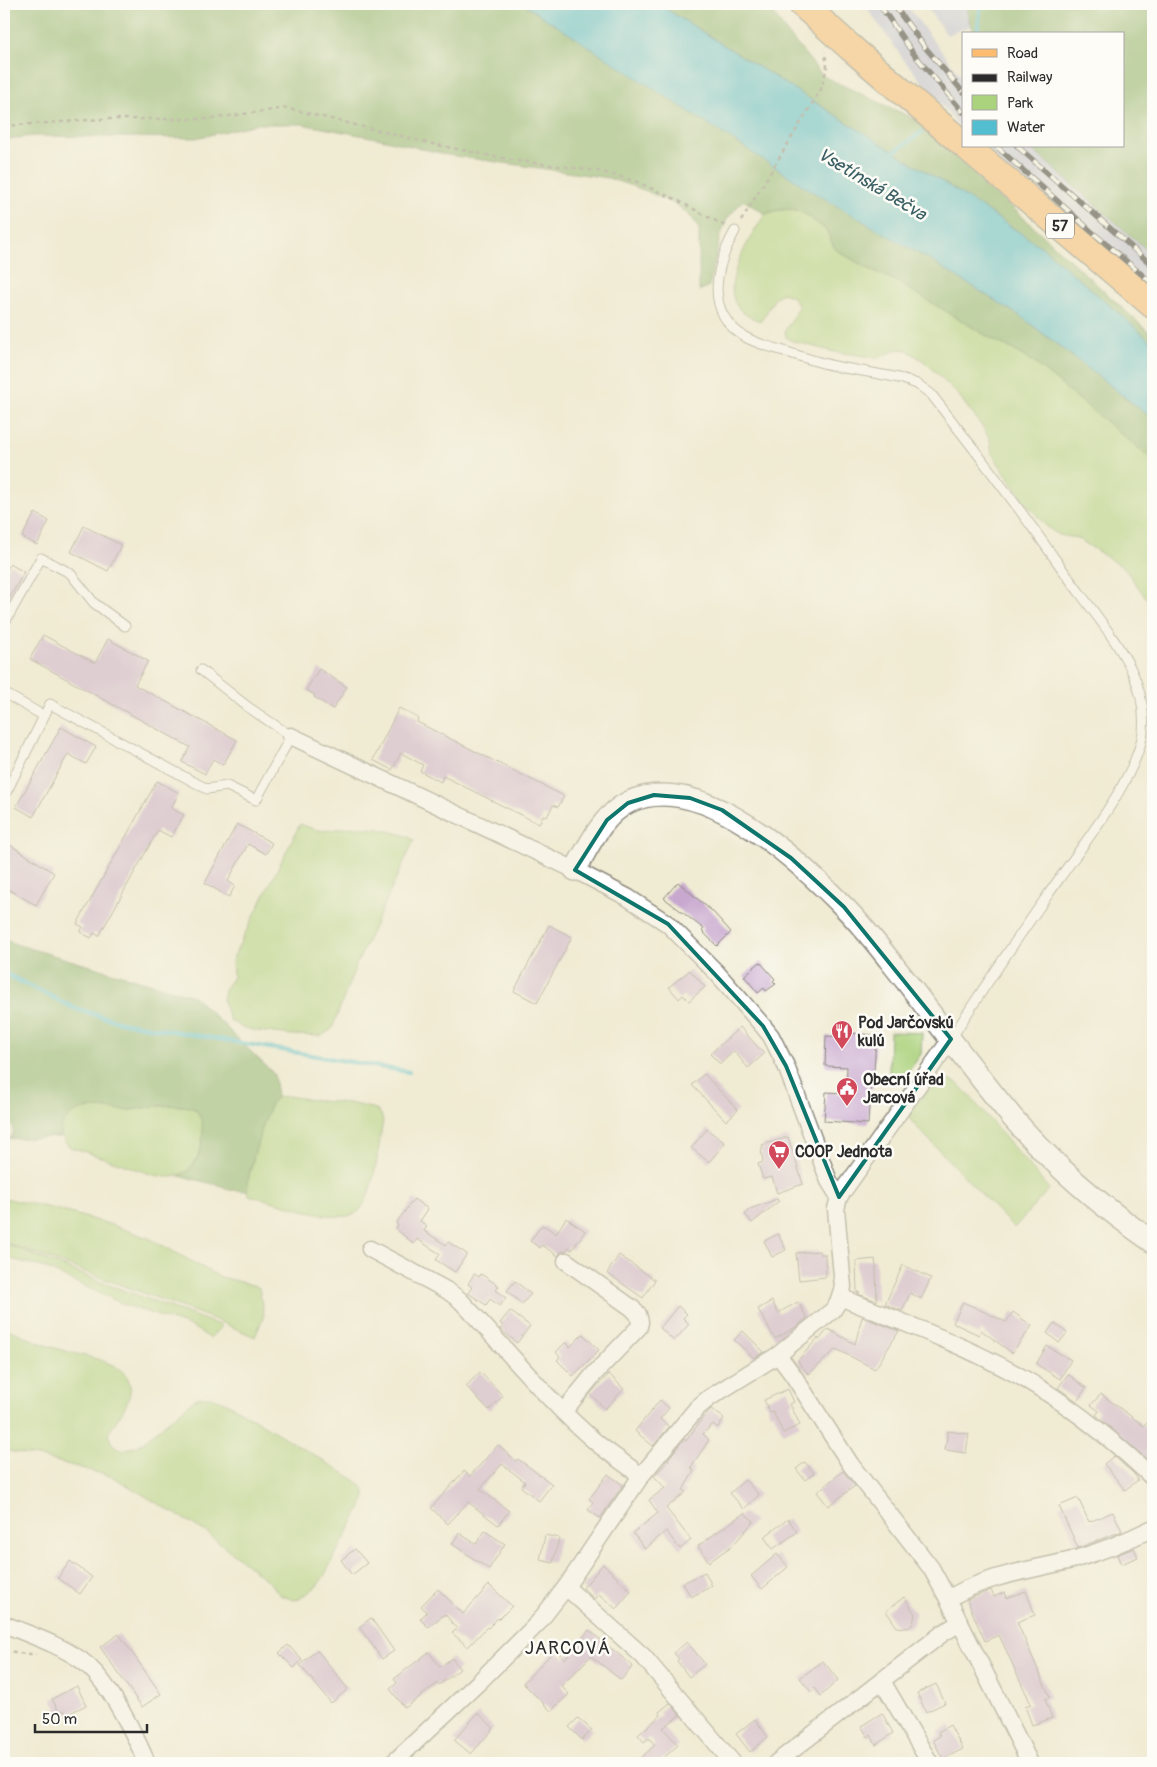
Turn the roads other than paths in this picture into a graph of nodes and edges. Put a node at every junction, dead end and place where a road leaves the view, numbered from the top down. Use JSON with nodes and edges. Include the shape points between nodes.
{"nodes":[{"id":1,"x":802,"y":4,"type":"edge"},
{"id":2,"x":962,"y":143,"type":"edge"},
{"id":3,"x":968,"y":148,"type":"edge"},
{"id":4,"x":734,"y":231,"type":"road end"},
{"id":5,"x":1153,"y":305,"type":"edge"},
{"id":6,"x":4,"y":624,"type":"edge"},
{"id":7,"x":125,"y":626,"type":"dead end"},
{"id":8,"x":201,"y":670,"type":"dead end"},
{"id":9,"x":4,"y":693,"type":"edge"},
{"id":10,"x":44,"y":716,"type":"junction"},
{"id":11,"x":291,"y":736,"type":"junction"},
{"id":12,"x":4,"y":797,"type":"edge"},
{"id":13,"x":575,"y":870,"type":"junction"},
{"id":14,"x":951,"y":1039,"type":"junction"},
{"id":15,"x":838,"y":1198,"type":"junction"},
{"id":16,"x":1153,"y":1242,"type":"edge"},
{"id":17,"x":370,"y":1249,"type":"dead end"},
{"id":18,"x":566,"y":1261,"type":"dead end"},
{"id":19,"x":840,"y":1297,"type":"junction"},
{"id":20,"x":778,"y":1354,"type":"junction"},
{"id":21,"x":564,"y":1411,"type":"junction"},
{"id":22,"x":641,"y":1476,"type":"junction"},
{"id":23,"x":1153,"y":1478,"type":"edge"},
{"id":24,"x":1153,"y":1528,"type":"edge"},
{"id":25,"x":566,"y":1587,"type":"junction"},
{"id":26,"x":948,"y":1599,"type":"junction"},
{"id":27,"x":960,"y":1623,"type":"junction"},
{"id":28,"x":4,"y":1624,"type":"edge"},
{"id":29,"x":882,"y":1681,"type":"junction"},
{"id":30,"x":147,"y":1763,"type":"edge"},
{"id":31,"x":393,"y":1763,"type":"edge"},
{"id":32,"x":732,"y":1763,"type":"edge"},
{"id":33,"x":776,"y":1763,"type":"edge"},
{"id":34,"x":930,"y":1763,"type":"edge"},
{"id":35,"x":1030,"y":1763,"type":"edge"}],
"edges":[{"from":1,"to":2,"type":"main road"},
{"from":3,"to":5,"type":"main road","number":"57"},
{"from":4,"to":14,"type":"lane","via":[[722,257],[716,292],[732,326],[759,343],[814,361],[903,379],[931,394],[1090,607],[1138,685],[1143,732],[1129,772],[1102,818]]},
{"from":6,"to":7,"type":"lane","via":[[40,558],[70,573],[94,603]]},
{"from":8,"to":11,"type":"lane"},
{"from":9,"to":10,"type":"lane"},
{"from":10,"to":11,"type":"lane","via":[[50,704],[207,789],[227,786],[256,800]]},
{"from":10,"to":12,"type":"lane"},
{"from":11,"to":13,"type":"street"},
{"from":13,"to":14,"type":"street","via":[[606,820],[628,803],[654,795],[679,796],[722,810],[776,846],[844,907]]},
{"from":13,"to":15,"type":"street","via":[[632,900],[668,924],[764,1026],[786,1066]]},
{"from":14,"to":15,"type":"street"},
{"from":14,"to":16,"type":"street","via":[[1013,1118],[1040,1146],[1087,1192]]},
{"from":15,"to":19,"type":"street","via":[[836,1209],[843,1277]]},
{"from":17,"to":21,"type":"street","via":[[460,1300]]},
{"from":18,"to":21,"type":"street","via":[[632,1308],[640,1322],[636,1332],[594,1374]]},
{"from":19,"to":20,"type":"street","via":[[828,1315]]},
{"from":19,"to":23,"type":"street","via":[[978,1354],[1026,1379],[1103,1433]]},
{"from":20,"to":22,"type":"street","via":[[697,1408]]},
{"from":20,"to":26,"type":"street","via":[[851,1464],[924,1557]]},
{"from":21,"to":22,"type":"street","via":[[599,1445]]},
{"from":22,"to":25,"type":"street"},
{"from":24,"to":26,"type":"street","via":[[1098,1551],[996,1579]]},
{"from":25,"to":31,"type":"street","via":[[538,1623]]},
{"from":25,"to":32,"type":"street","via":[[643,1656]]},
{"from":26,"to":27,"type":"street"},
{"from":27,"to":29,"type":"street"},
{"from":27,"to":35,"type":"street"},
{"from":28,"to":30,"type":"street","via":[[82,1661],[116,1704]]},
{"from":29,"to":33,"type":"street"},
{"from":29,"to":34,"type":"street"}]}
